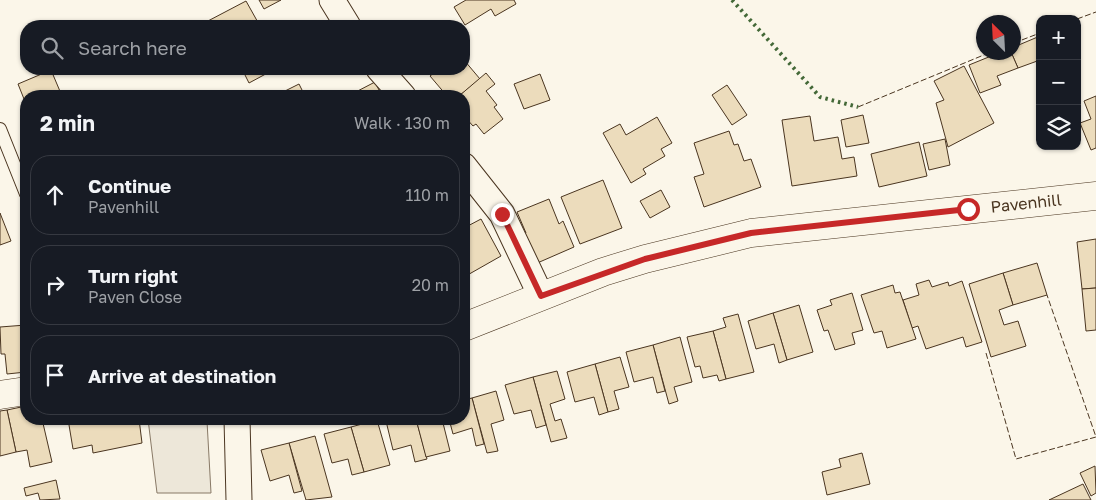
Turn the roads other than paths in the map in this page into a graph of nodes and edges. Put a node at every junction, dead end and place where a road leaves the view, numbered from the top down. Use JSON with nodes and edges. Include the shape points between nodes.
{"nodes":[{"id":1,"x":332,"y":0,"type":"edge"},
{"id":2,"x":344,"y":20,"type":"edge"},
{"id":3,"x":384,"y":75,"type":"edge"},
{"id":4,"x":398,"y":90,"type":"edge"},
{"id":5,"x":0,"y":129,"type":"edge"},
{"id":6,"x":470,"y":174,"type":"edge"},
{"id":7,"x":20,"y":179,"type":"edge"},
{"id":8,"x":1096,"y":196,"type":"edge"},
{"id":9,"x":541,"y":296,"type":"junction"},
{"id":10,"x":470,"y":325,"type":"edge"},
{"id":11,"x":20,"y":392,"type":"edge"},
{"id":12,"x":0,"y":395,"type":"edge"},
{"id":13,"x":237,"y":425,"type":"edge"},
{"id":14,"x":239,"y":500,"type":"edge"}],
"edges":[{"from":1,"to":2,"type":"street"},
{"from":3,"to":4,"type":"street"},
{"from":5,"to":7,"type":"lane"},
{"from":6,"to":9,"type":"street","via":[[502,214]]},
{"from":8,"to":9,"type":"street","name":"Pavenhill","via":[[751,233],[645,259]]},
{"from":9,"to":10,"type":"street","name":"Pavenhill"},
{"from":11,"to":12,"type":"street"},
{"from":13,"to":14,"type":"street"}]}
